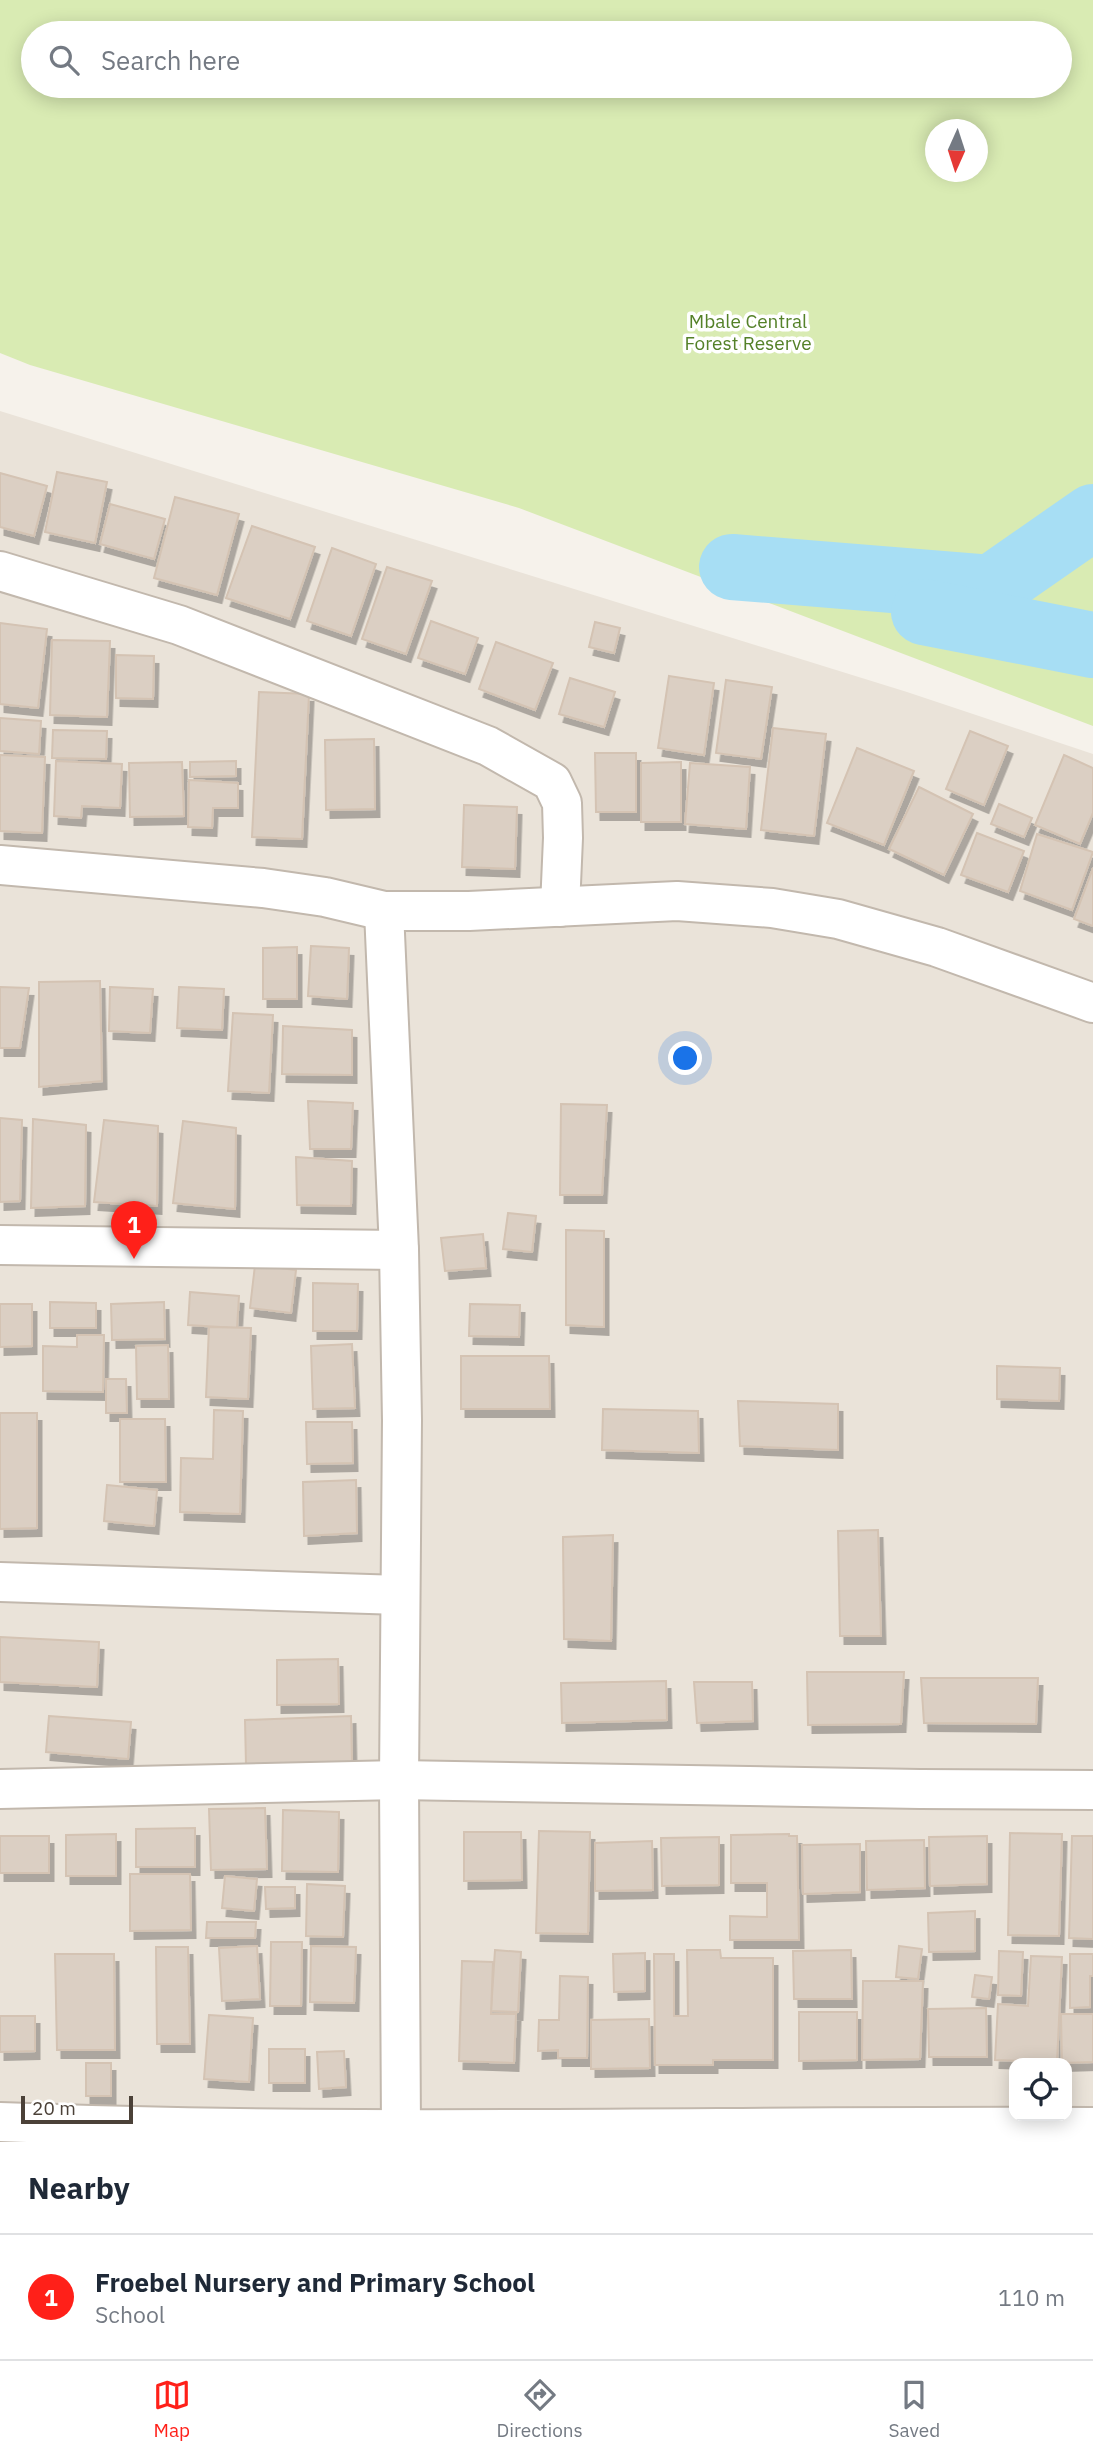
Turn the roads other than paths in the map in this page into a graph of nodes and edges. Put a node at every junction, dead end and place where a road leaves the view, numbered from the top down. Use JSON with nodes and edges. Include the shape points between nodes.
{"nodes":[{"id":1,"x":0,"y":571,"type":"edge"},
{"id":2,"x":0,"y":865,"type":"edge"},
{"id":3,"x":560,"y":907,"type":"junction"},
{"id":4,"x":384,"y":911,"type":"junction"},
{"id":5,"x":1093,"y":1003,"type":"edge"},
{"id":6,"x":0,"y":1245,"type":"edge"},
{"id":7,"x":399,"y":1250,"type":"junction"},
{"id":8,"x":0,"y":1582,"type":"edge"},
{"id":9,"x":400,"y":1595,"type":"junction"},
{"id":10,"x":399,"y":1780,"type":"junction"},
{"id":11,"x":0,"y":1789,"type":"edge"},
{"id":12,"x":1093,"y":1790,"type":"edge"},
{"id":13,"x":0,"y":2122,"type":"edge"},
{"id":14,"x":1093,"y":2127,"type":"edge"},
{"id":15,"x":169,"y":2135,"type":"edge"},
{"id":16,"x":396,"y":2136,"type":"edge"}],
"edges":[{"from":1,"to":3,"type":"street","via":[[179,625],[488,746],[552,782],[562,803]]},
{"from":2,"to":4,"type":"street","via":[[262,888]]},
{"from":3,"to":4,"type":"street"},
{"from":3,"to":5,"type":"street","via":[[677,901],[825,917],[937,947]]},
{"from":4,"to":7,"type":"street"},
{"from":6,"to":7,"type":"street"},
{"from":7,"to":9,"type":"street"},
{"from":8,"to":9,"type":"street"},
{"from":9,"to":10,"type":"street"},
{"from":10,"to":11,"type":"street"},
{"from":10,"to":12,"type":"street"},
{"from":10,"to":16,"type":"street"},
{"from":13,"to":15,"type":"street"},
{"from":14,"to":16,"type":"street"},
{"from":15,"to":16,"type":"street"}]}
